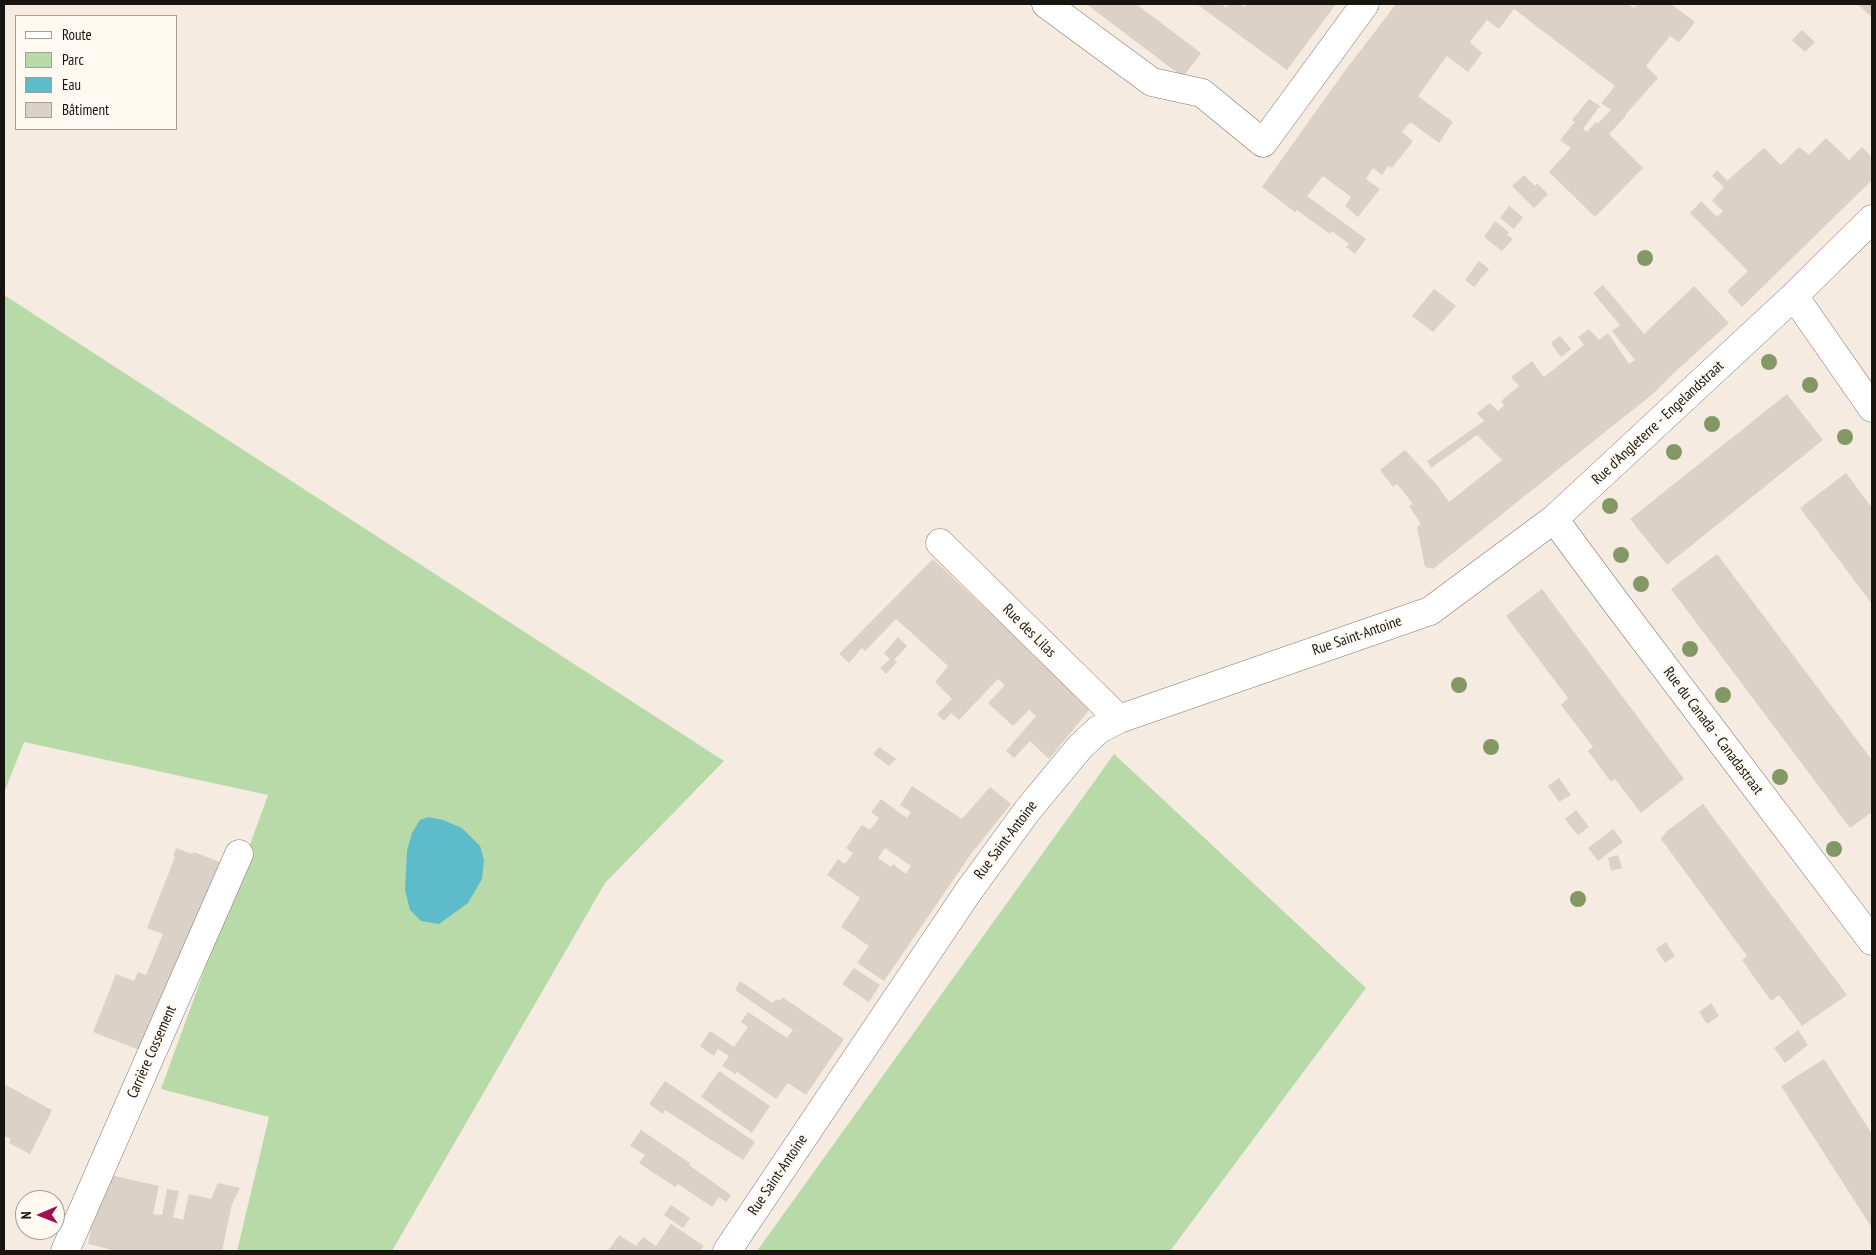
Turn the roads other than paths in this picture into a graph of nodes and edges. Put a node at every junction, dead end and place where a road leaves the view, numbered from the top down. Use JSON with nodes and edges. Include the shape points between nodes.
{"nodes":[{"id":1,"x":1046,"y":4,"type":"edge"},
{"id":2,"x":1366,"y":4,"type":"edge"},
{"id":3,"x":1872,"y":219,"type":"edge"},
{"id":4,"x":1794,"y":296,"type":"junction"},
{"id":5,"x":1872,"y":408,"type":"edge"},
{"id":6,"x":1554,"y":519,"type":"junction"},
{"id":7,"x":940,"y":544,"type":"dead end"},
{"id":8,"x":1430,"y":611,"type":"joint"},
{"id":9,"x":1119,"y":719,"type":"junction"},
{"id":10,"x":240,"y":854,"type":"dead end"},
{"id":11,"x":1872,"y":941,"type":"edge"},
{"id":12,"x":65,"y":1251,"type":"edge"},
{"id":13,"x":727,"y":1251,"type":"edge"}],
"edges":[{"from":1,"to":2,"type":"street","via":[[1152,82],[1202,93],[1263,143]]},
{"from":3,"to":4,"type":"street","name":"Rue d'Angleterre - Engelandstraat"},
{"from":4,"to":5,"type":"street"},
{"from":4,"to":6,"type":"street","name":"Rue d'Angleterre - Engelandstraat"},
{"from":6,"to":8,"type":"street","name":"Rue d'Angleterre - Engelandstraat"},
{"from":6,"to":11,"type":"street","name":"Rue du Canada - Canadastraat"},
{"from":7,"to":9,"type":"street","name":"Rue des Lilas"},
{"from":8,"to":9,"type":"street","name":"Rue Saint-Antoine"},
{"from":9,"to":13,"type":"street","name":"Rue Saint-Antoine","via":[[1098,730],[1080,747],[1027,811],[968,892]]},
{"from":10,"to":12,"type":"street","name":"Carrière Cossement"}]}
